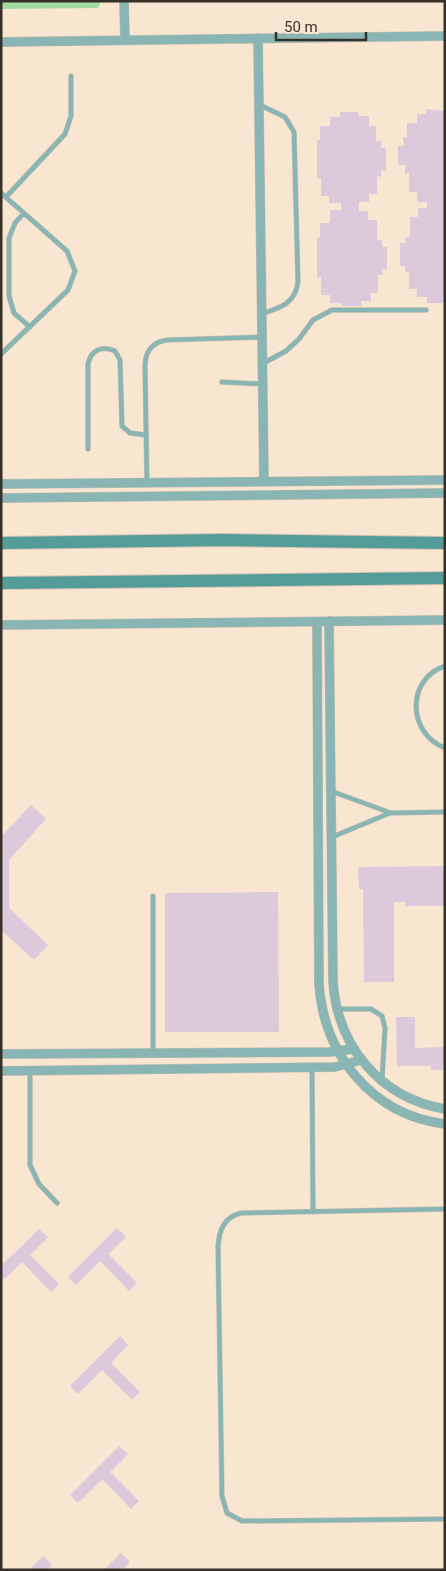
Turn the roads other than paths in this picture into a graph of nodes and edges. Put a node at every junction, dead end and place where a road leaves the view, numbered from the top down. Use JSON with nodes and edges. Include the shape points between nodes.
{"nodes":[{"id":1,"x":124,"y":1,"type":"edge"},
{"id":2,"x":445,"y":36,"type":"edge"},
{"id":3,"x":258,"y":38,"type":"junction"},
{"id":4,"x":125,"y":40,"type":"junction"},
{"id":5,"x":1,"y":42,"type":"edge"},
{"id":6,"x":71,"y":76,"type":"dead end"},
{"id":7,"x":259,"y":105,"type":"junction"},
{"id":8,"x":1,"y":193,"type":"edge"},
{"id":9,"x":6,"y":197,"type":"junction"},
{"id":10,"x":24,"y":213,"type":"junction"},
{"id":11,"x":426,"y":310,"type":"dead end"},
{"id":12,"x":261,"y":314,"type":"junction"},
{"id":13,"x":30,"y":327,"type":"junction"},
{"id":14,"x":262,"y":337,"type":"junction"},
{"id":15,"x":1,"y":354,"type":"edge"},
{"id":16,"x":262,"y":364,"type":"junction"},
{"id":17,"x":222,"y":382,"type":"dead end"},
{"id":18,"x":262,"y":384,"type":"junction"},
{"id":19,"x":146,"y":435,"type":"junction"},
{"id":20,"x":88,"y":449,"type":"dead end"},
{"id":21,"x":445,"y":480,"type":"edge"},
{"id":22,"x":264,"y":482,"type":"junction"},
{"id":23,"x":147,"y":483,"type":"junction"},
{"id":24,"x":1,"y":484,"type":"edge"},
{"id":25,"x":445,"y":493,"type":"edge"},
{"id":26,"x":1,"y":498,"type":"edge"},
{"id":27,"x":1,"y":543,"type":"edge"},
{"id":28,"x":445,"y":543,"type":"edge"},
{"id":29,"x":445,"y":578,"type":"edge"},
{"id":30,"x":1,"y":583,"type":"edge"},
{"id":31,"x":445,"y":620,"type":"edge"},
{"id":32,"x":329,"y":621,"type":"junction"},
{"id":33,"x":317,"y":622,"type":"junction"},
{"id":34,"x":1,"y":625,"type":"edge"},
{"id":35,"x":445,"y":666,"type":"edge"},
{"id":36,"x":445,"y":748,"type":"edge"},
{"id":37,"x":331,"y":790,"type":"junction"},
{"id":38,"x":445,"y":812,"type":"edge"},
{"id":39,"x":391,"y":813,"type":"junction"},
{"id":40,"x":332,"y":837,"type":"junction"},
{"id":41,"x":153,"y":896,"type":"dead end"},
{"id":42,"x":336,"y":1009,"type":"junction"},
{"id":43,"x":353,"y":1049,"type":"junction"},
{"id":44,"x":337,"y":1051,"type":"junction"},
{"id":45,"x":154,"y":1053,"type":"junction"},
{"id":46,"x":1,"y":1054,"type":"edge"},
{"id":47,"x":361,"y":1060,"type":"junction"},
{"id":48,"x":346,"y":1066,"type":"junction"},
{"id":49,"x":312,"y":1067,"type":"junction"},
{"id":50,"x":30,"y":1070,"type":"junction"},
{"id":51,"x":1,"y":1071,"type":"edge"},
{"id":52,"x":382,"y":1082,"type":"junction"},
{"id":53,"x":445,"y":1109,"type":"edge"},
{"id":54,"x":445,"y":1124,"type":"edge"},
{"id":55,"x":57,"y":1203,"type":"dead end"},
{"id":56,"x":445,"y":1209,"type":"edge"},
{"id":57,"x":314,"y":1212,"type":"junction"},
{"id":58,"x":445,"y":1519,"type":"edge"}],
"edges":[{"from":1,"to":4,"type":"street"},
{"from":2,"to":3,"type":"street"},
{"from":3,"to":4,"type":"street"},
{"from":3,"to":7,"type":"street"},
{"from":4,"to":5,"type":"street"},
{"from":6,"to":9,"type":"lane","via":[[71,116],[65,134]]},
{"from":7,"to":12,"type":"street"},
{"from":7,"to":12,"type":"lane","via":[[284,117],[294,132],[298,282],[289,302]]},
{"from":8,"to":9,"type":"lane"},
{"from":9,"to":10,"type":"lane"},
{"from":10,"to":13,"type":"lane","via":[[9,238],[10,302],[17,317]]},
{"from":10,"to":13,"type":"lane","via":[[67,251],[75,271],[68,290]]},
{"from":11,"to":16,"type":"lane","via":[[339,309],[325,312],[313,320],[286,352]]},
{"from":12,"to":14,"type":"street"},
{"from":13,"to":15,"type":"lane"},
{"from":14,"to":16,"type":"street"},
{"from":14,"to":19,"type":"lane","via":[[167,340],[152,346],[145,360]]},
{"from":16,"to":18,"type":"street"},
{"from":17,"to":18,"type":"lane"},
{"from":18,"to":22,"type":"street"},
{"from":19,"to":20,"type":"lane","via":[[130,434],[122,426],[120,360],[115,351],[101,348],[94,352],[88,364]]},
{"from":19,"to":23,"type":"lane"},
{"from":21,"to":22,"type":"street"},
{"from":22,"to":23,"type":"street"},
{"from":23,"to":24,"type":"street"},
{"from":25,"to":26,"type":"street"},
{"from":27,"to":28,"type":"street","via":[[222,540]]},
{"from":29,"to":30,"type":"street"},
{"from":31,"to":32,"type":"street"},
{"from":32,"to":33,"type":"street"},
{"from":32,"to":37,"type":"street"},
{"from":33,"to":34,"type":"street"},
{"from":33,"to":44,"type":"street","via":[[319,984],[324,1019]]},
{"from":35,"to":36,"type":"lane","via":[[426,678],[415,702],[421,728],[432,741]]},
{"from":37,"to":39,"type":"lane"},
{"from":37,"to":40,"type":"street"},
{"from":38,"to":39,"type":"lane"},
{"from":39,"to":40,"type":"lane"},
{"from":40,"to":42,"type":"street"},
{"from":41,"to":45,"type":"lane"},
{"from":42,"to":43,"type":"street"},
{"from":42,"to":52,"type":"lane","via":[[371,1009],[382,1016],[385,1028]]},
{"from":43,"to":44,"type":"street"},
{"from":43,"to":47,"type":"street"},
{"from":44,"to":45,"type":"street"},
{"from":44,"to":48,"type":"street"},
{"from":45,"to":46,"type":"street"},
{"from":47,"to":48,"type":"street"},
{"from":47,"to":52,"type":"street"},
{"from":48,"to":49,"type":"street"},
{"from":48,"to":54,"type":"street","via":[[367,1089],[392,1107],[421,1120]]},
{"from":49,"to":50,"type":"street"},
{"from":49,"to":57,"type":"lane"},
{"from":50,"to":51,"type":"street"},
{"from":50,"to":55,"type":"lane","via":[[30,1165],[39,1184]]},
{"from":52,"to":53,"type":"street","via":[[406,1098]]},
{"from":56,"to":57,"type":"lane"},
{"from":57,"to":58,"type":"lane","via":[[241,1213],[226,1220],[220,1230],[224,1508],[231,1517],[242,1522]]}]}
